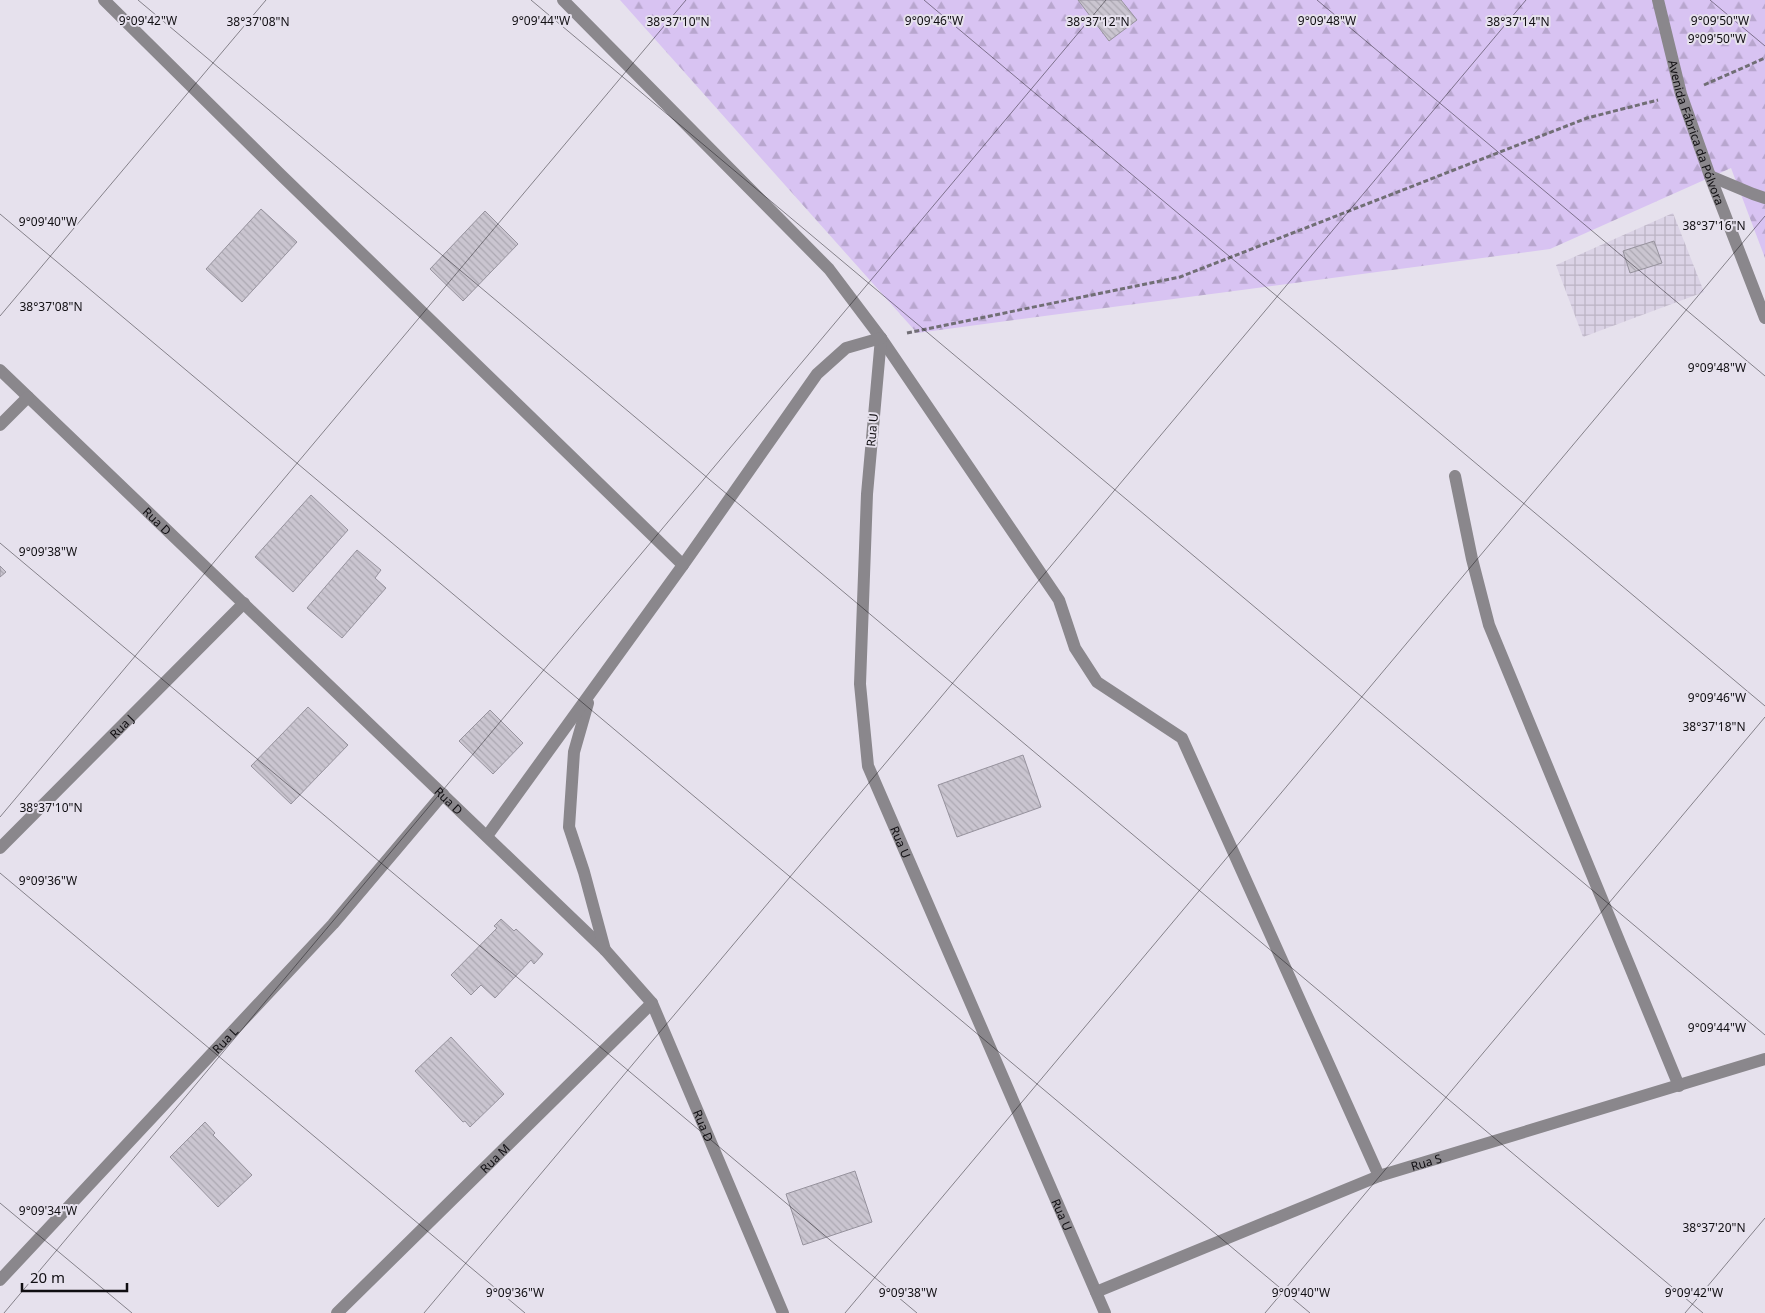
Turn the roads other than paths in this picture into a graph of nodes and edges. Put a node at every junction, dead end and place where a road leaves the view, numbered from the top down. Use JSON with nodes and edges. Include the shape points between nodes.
{"nodes":[{"id":1,"x":104,"y":0,"type":"edge"},
{"id":2,"x":563,"y":0,"type":"edge"},
{"id":3,"x":1658,"y":0,"type":"edge"},
{"id":4,"x":1710,"y":176,"type":"junction"},
{"id":5,"x":1765,"y":198,"type":"edge"},
{"id":6,"x":1765,"y":318,"type":"edge"},
{"id":7,"x":881,"y":338,"type":"junction"},
{"id":8,"x":0,"y":370,"type":"edge"},
{"id":9,"x":28,"y":397,"type":"junction"},
{"id":10,"x":0,"y":425,"type":"edge"},
{"id":11,"x":1456,"y":476,"type":"dead end"},
{"id":12,"x":683,"y":565,"type":"junction"},
{"id":13,"x":244,"y":603,"type":"junction"},
{"id":14,"x":590,"y":693,"type":"junction"},
{"id":15,"x":443,"y":794,"type":"junction"},
{"id":16,"x":487,"y":836,"type":"junction"},
{"id":17,"x":0,"y":848,"type":"edge"},
{"id":18,"x":606,"y":951,"type":"junction"},
{"id":19,"x":652,"y":1003,"type":"junction"},
{"id":20,"x":1765,"y":1059,"type":"edge"},
{"id":21,"x":1679,"y":1086,"type":"junction"},
{"id":22,"x":1379,"y":1176,"type":"junction"},
{"id":23,"x":0,"y":1280,"type":"edge"},
{"id":24,"x":1096,"y":1292,"type":"junction"},
{"id":25,"x":337,"y":1313,"type":"edge"},
{"id":26,"x":783,"y":1313,"type":"edge"},
{"id":27,"x":1105,"y":1313,"type":"edge"}],
"edges":[{"from":1,"to":12,"type":"street"},
{"from":2,"to":7,"type":"street","via":[[829,269]]},
{"from":3,"to":4,"type":"street","name":"Avenida Fábrica da Pólvora","via":[[1681,94]]},
{"from":4,"to":5,"type":"street"},
{"from":4,"to":6,"type":"street","name":"Avenida Fábrica da Pólvora"},
{"from":7,"to":12,"type":"street","via":[[846,348],[817,374]]},
{"from":7,"to":22,"type":"street","via":[[1059,600],[1075,648],[1097,682],[1182,738]]},
{"from":7,"to":24,"type":"street","name":"Rua U","via":[[867,494],[860,674],[868,766]]},
{"from":8,"to":9,"type":"street","name":"Rua D"},
{"from":9,"to":10,"type":"street"},
{"from":9,"to":13,"type":"street","name":"Rua D"},
{"from":11,"to":21,"type":"street","via":[[1472,560],[1489,625]]},
{"from":12,"to":14,"type":"street"},
{"from":13,"to":15,"type":"street","name":"Rua D"},
{"from":13,"to":17,"type":"street","name":"Rua J"},
{"from":14,"to":16,"type":"street"},
{"from":14,"to":18,"type":"street","via":[[574,752],[569,828]]},
{"from":15,"to":16,"type":"street","name":"Rua D"},
{"from":15,"to":23,"type":"street","name":"Rua L","via":[[333,924]]},
{"from":16,"to":18,"type":"street","name":"Rua D"},
{"from":18,"to":19,"type":"street","name":"Rua D"},
{"from":19,"to":25,"type":"street","name":"Rua M"},
{"from":19,"to":26,"type":"street","name":"Rua D"},
{"from":20,"to":21,"type":"street","name":"Rua S"},
{"from":21,"to":22,"type":"street","name":"Rua S"},
{"from":22,"to":24,"type":"street","name":"Rua S"},
{"from":24,"to":27,"type":"street","name":"Rua U"}]}
